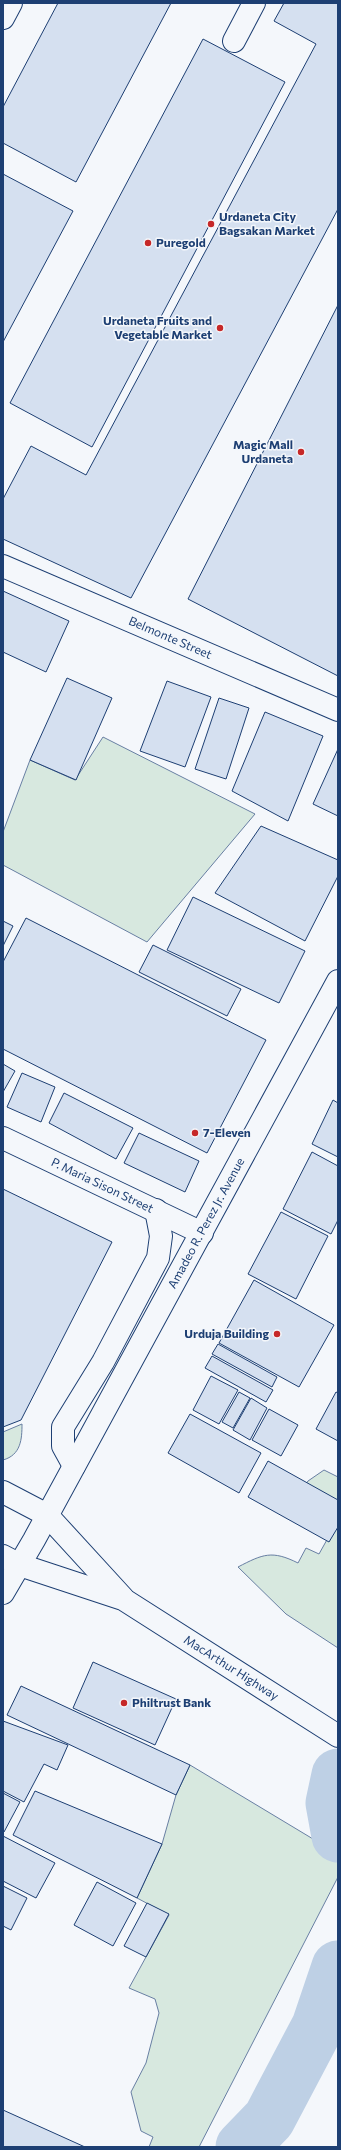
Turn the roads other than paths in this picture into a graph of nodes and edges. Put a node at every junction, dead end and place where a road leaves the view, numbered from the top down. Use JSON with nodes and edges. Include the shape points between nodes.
{"nodes":[{"id":1,"x":11,"y":3,"type":"edge"},
{"id":2,"x":254,"y":3,"type":"edge"},
{"id":3,"x":3,"y":18,"type":"edge"},
{"id":4,"x":234,"y":41,"type":"dead end"},
{"id":5,"x":3,"y":566,"type":"edge"},
{"id":6,"x":338,"y":710,"type":"edge"},
{"id":7,"x":338,"y":981,"type":"edge"},
{"id":8,"x":3,"y":1138,"type":"edge"},
{"id":9,"x":156,"y":1210,"type":"junction"},
{"id":10,"x":202,"y":1233,"type":"junction"},
{"id":11,"x":74,"y":1466,"type":"junction"},
{"id":12,"x":3,"y":1492,"type":"edge"},
{"id":13,"x":47,"y":1515,"type":"junction"},
{"id":14,"x":12,"y":1560,"type":"edge"},
{"id":15,"x":3,"y":1593,"type":"edge"},
{"id":16,"x":124,"y":1599,"type":"junction"},
{"id":17,"x":338,"y":1736,"type":"edge"}],
"edges":[{"from":1,"to":3,"type":"main road"},
{"from":2,"to":4,"type":"main road"},
{"from":5,"to":6,"type":"main road","name":"Belmonte Street"},
{"from":7,"to":10,"type":"main road","name":"Amadeo R. Perez Jr. Avenue"},
{"from":8,"to":9,"type":"main road","name":"P. Maria Sison Street"},
{"from":9,"to":10,"type":"main road","name":"P. Maria Sison Street"},
{"from":9,"to":11,"type":"main road","via":[[161,1236],[158,1258],[103,1362],[63,1428],[63,1446]]},
{"from":10,"to":11,"type":"main road","name":"Amadeo R. Perez Jr. Avenue"},
{"from":11,"to":13,"type":"main road","name":"Amadeo R. Perez Jr. Avenue"},
{"from":12,"to":13,"type":"main road","name":"MacArthur Highway"},
{"from":13,"to":14,"type":"main road","name":"Amadeo R. Perez Jr. Avenue"},
{"from":13,"to":16,"type":"main road","name":"MacArthur Highway"},
{"from":14,"to":15,"type":"main road","name":"Amadeo R. Perez Jr. Avenue"},
{"from":14,"to":16,"type":"main road","name":"MacArthur Highway"},
{"from":16,"to":17,"type":"main road","name":"MacArthur Highway"}]}
